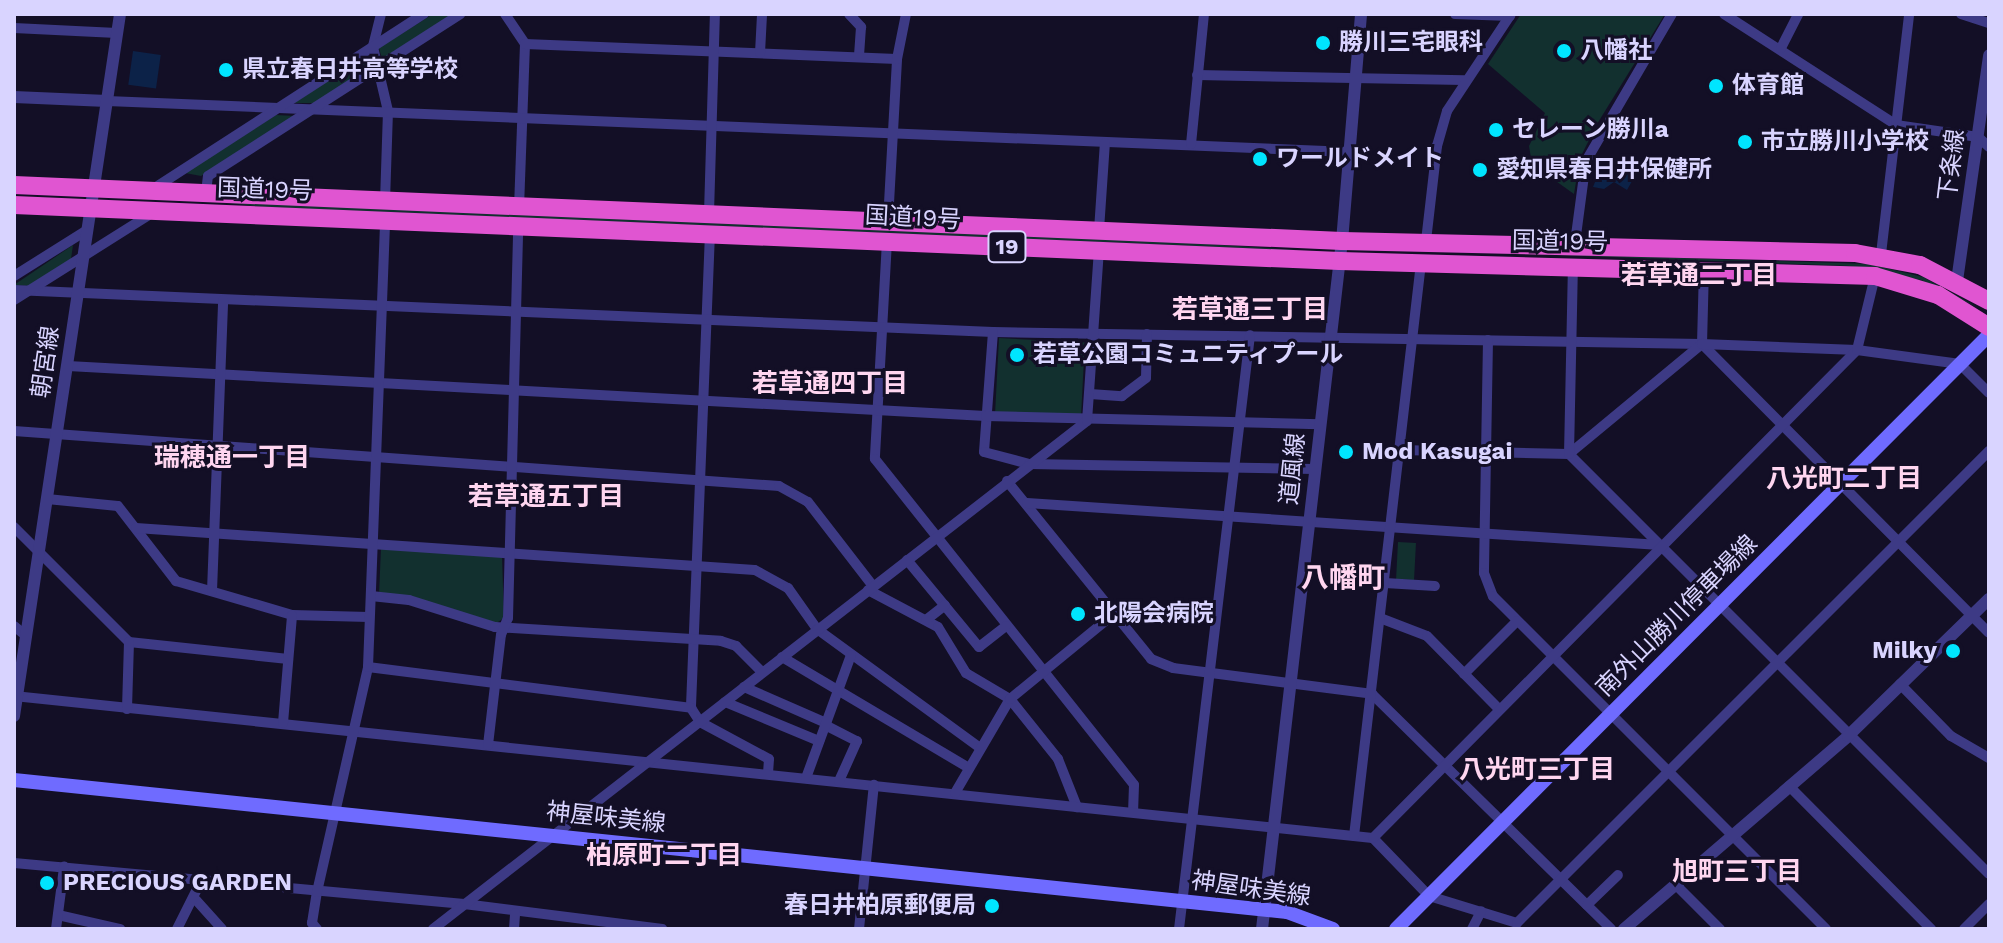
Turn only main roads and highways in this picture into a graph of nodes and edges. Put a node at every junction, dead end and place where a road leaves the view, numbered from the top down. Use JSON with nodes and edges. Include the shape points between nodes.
{"nodes":[{"id":1,"x":14,"y":185,"type":"edge"},
{"id":2,"x":92,"y":199,"type":"junction"},
{"id":3,"x":14,"y":205,"type":"edge"},
{"id":4,"x":385,"y":210,"type":"junction"},
{"id":5,"x":518,"y":216,"type":"junction"},
{"id":6,"x":1989,"y":301,"type":"edge"},
{"id":7,"x":1989,"y":327,"type":"edge"},
{"id":8,"x":1989,"y":335,"type":"edge"},
{"id":9,"x":14,"y":780,"type":"edge"},
{"id":10,"x":1333,"y":929,"type":"edge"},
{"id":11,"x":1396,"y":929,"type":"edge"}],
"edges":[{"from":1,"to":2,"type":"highway","name":"国道19号","number":"19"},
{"from":2,"to":3,"type":"highway","name":"国道19号","number":"19"},
{"from":2,"to":4,"type":"highway","name":"国道19号","number":"19","via":[[157,209]]},
{"from":2,"to":4,"type":"highway","name":"国道19号","number":"19","via":[[151,190],[206,192]]},
{"from":4,"to":5,"type":"highway","name":"国道19号","number":"19"},
{"from":5,"to":6,"type":"highway","name":"国道19号","number":"19","via":[[709,213],[1342,241],[1881,254],[1957,281]]},
{"from":5,"to":7,"type":"highway","name":"国道19号","number":"19","via":[[710,233],[1099,251],[1875,276],[1938,295]]},
{"from":8,"to":11,"type":"main road","name":"南外山勝川停車場線"},
{"from":9,"to":10,"type":"main road","name":"神屋味美線","via":[[1264,910],[1303,915]]}]}
